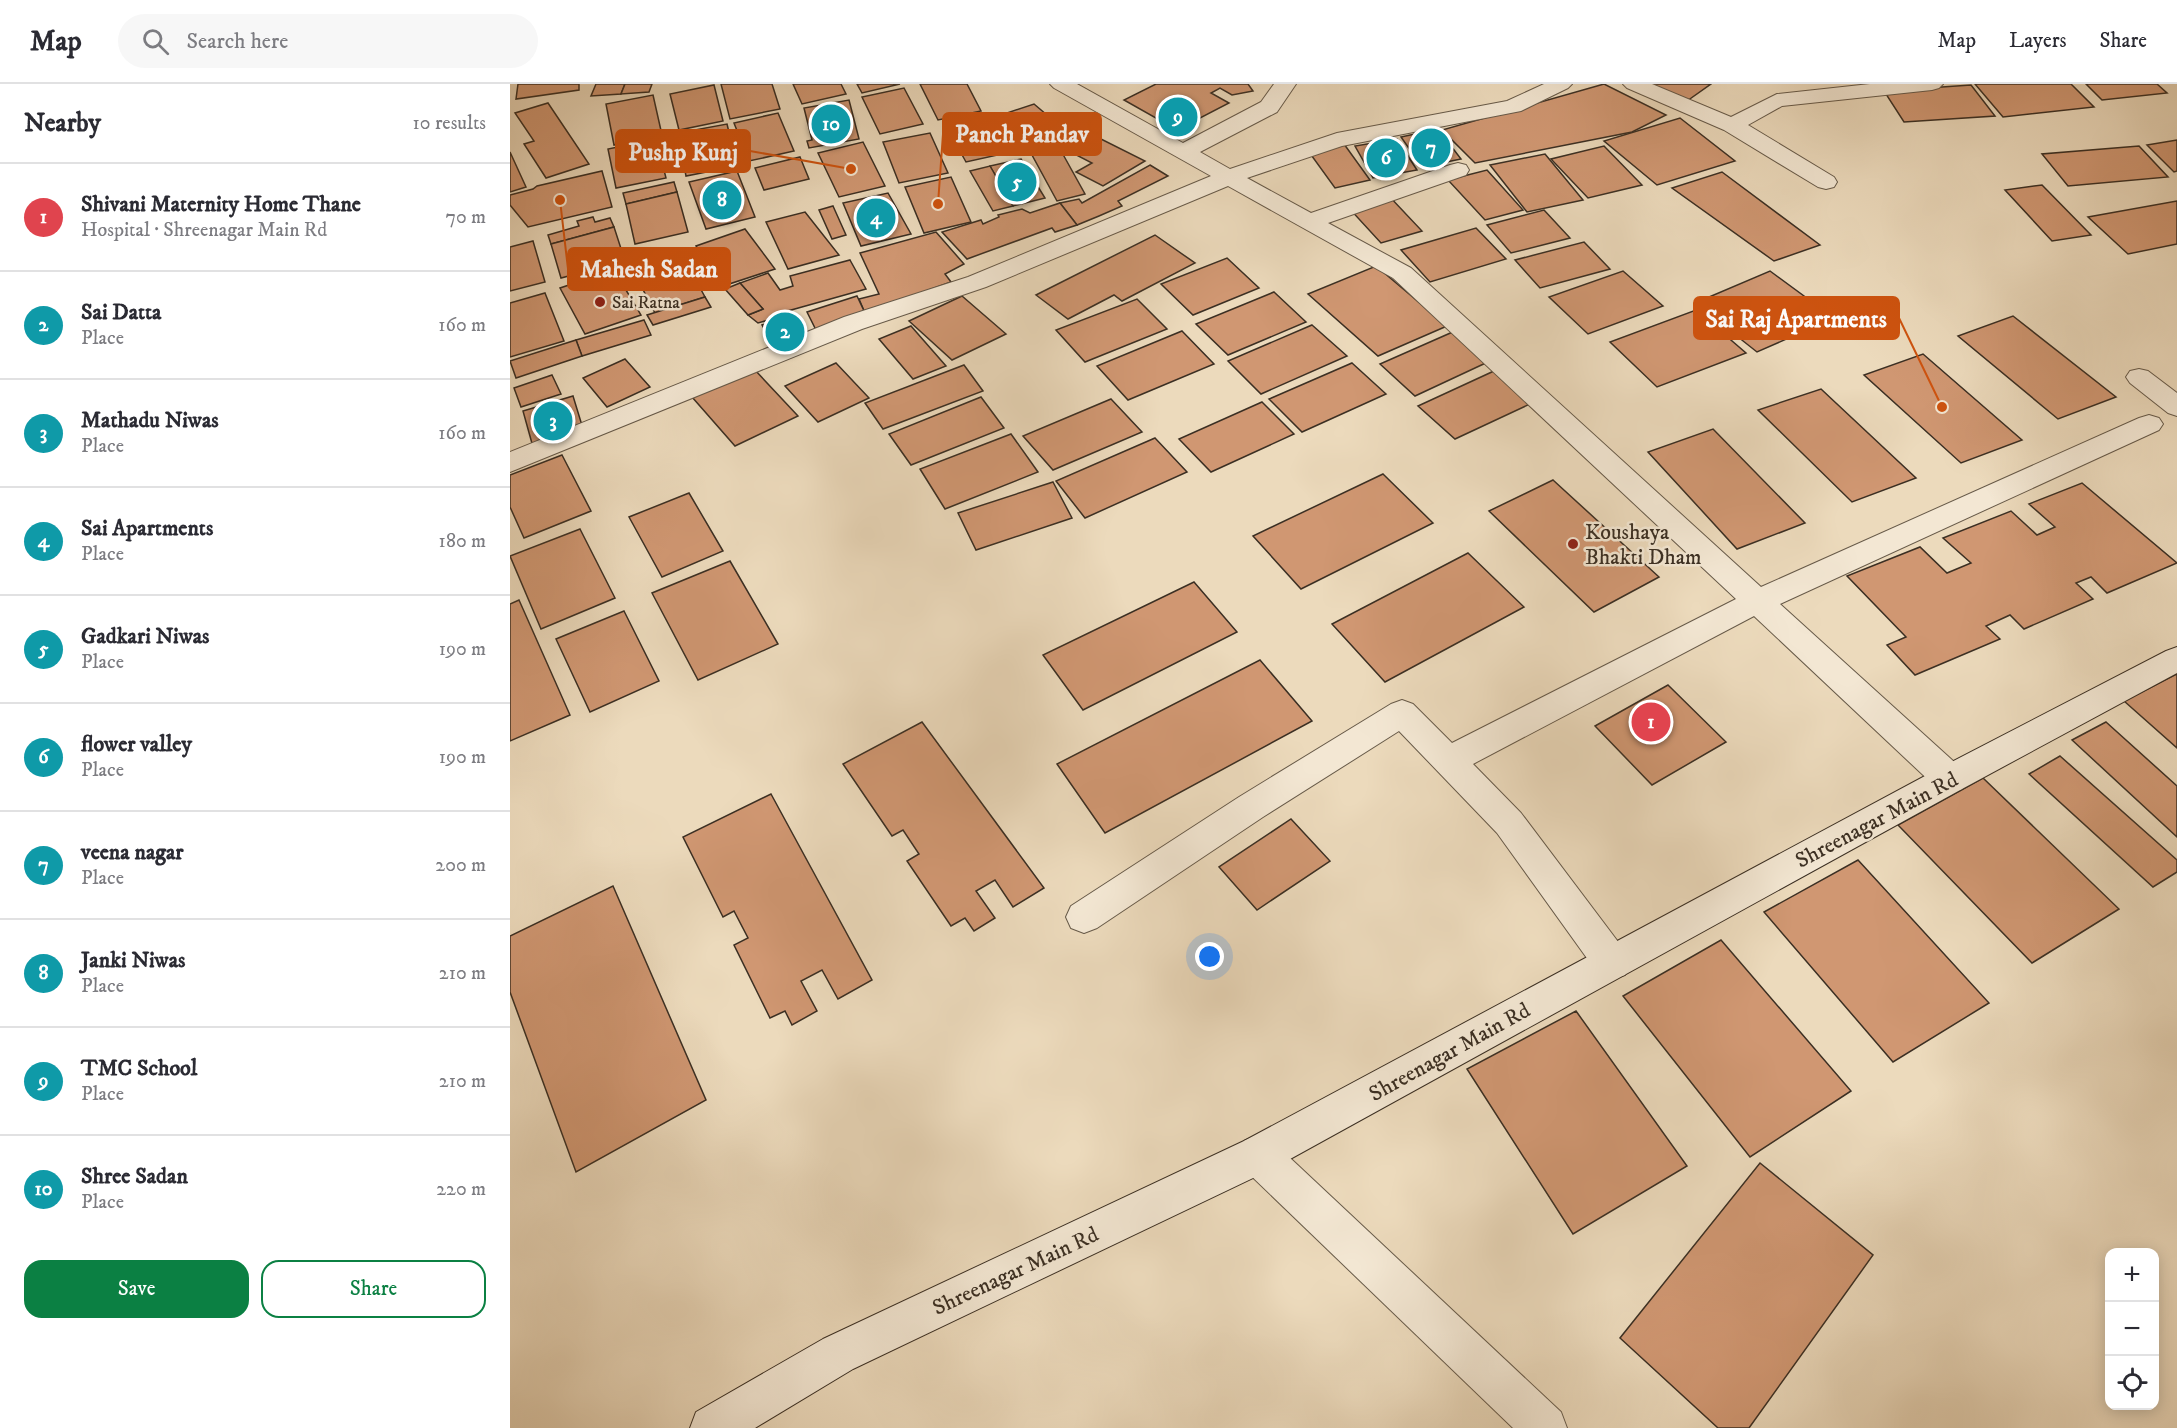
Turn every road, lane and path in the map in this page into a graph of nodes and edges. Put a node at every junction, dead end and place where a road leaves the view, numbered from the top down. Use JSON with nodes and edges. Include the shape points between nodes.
{"nodes":[{"id":1,"x":1061,"y":84,"type":"edge"},
{"id":2,"x":1285,"y":84,"type":"edge"},
{"id":3,"x":1561,"y":84,"type":"edge"},
{"id":4,"x":1634,"y":84,"type":"edge"},
{"id":5,"x":1932,"y":84,"type":"edge"},
{"id":6,"x":1732,"y":125,"type":"junction"},
{"id":7,"x":1184,"y":151,"type":"junction"},
{"id":8,"x":1458,"y":170,"type":"dead end"},
{"id":9,"x":1231,"y":176,"type":"junction"},
{"id":10,"x":1826,"y":182,"type":"dead end"},
{"id":11,"x":1310,"y":221,"type":"junction"},
{"id":12,"x":2139,"y":377,"type":"dead end"},
{"id":13,"x":2177,"y":407,"type":"edge"},
{"id":14,"x":2149,"y":424,"type":"dead end"},
{"id":15,"x":510,"y":463,"type":"edge"},
{"id":16,"x":1758,"y":601,"type":"junction"},
{"id":17,"x":2177,"y":659,"type":"edge"},
{"id":18,"x":1448,"y":761,"type":"junction"},
{"id":19,"x":1950,"y":779,"type":"junction"},
{"id":20,"x":1084,"y":917,"type":"dead end"},
{"id":21,"x":1612,"y":963,"type":"junction"},
{"id":22,"x":1258,"y":1155,"type":"junction"},
{"id":23,"x":712,"y":1428,"type":"edge"},
{"id":24,"x":1545,"y":1428,"type":"edge"}],
"edges":[{"from":1,"to":7,"type":"street"},
{"from":2,"to":7,"type":"street","via":[[1269,107]]},
{"from":3,"to":9,"type":"street","via":[[1513,106],[1337,140]]},
{"from":4,"to":6,"type":"street"},
{"from":5,"to":6,"type":"street","via":[[1777,100]]},
{"from":6,"to":10,"type":"street"},
{"from":7,"to":9,"type":"street"},
{"from":8,"to":11,"type":"street"},
{"from":9,"to":11,"type":"street"},
{"from":9,"to":15,"type":"street","via":[[977,282],[853,323]]},
{"from":11,"to":16,"type":"street","via":[[1402,273]]},
{"from":12,"to":13,"type":"street"},
{"from":14,"to":16,"type":"street"},
{"from":16,"to":18,"type":"street"},
{"from":16,"to":19,"type":"street"},
{"from":17,"to":19,"type":"street","name":"Shreenagar Main Rd"},
{"from":18,"to":20,"type":"street","via":[[1402,713]]},
{"from":18,"to":21,"type":"street","via":[[1509,823]]},
{"from":19,"to":21,"type":"street","name":"Shreenagar Main Rd"},
{"from":21,"to":22,"type":"street","name":"Shreenagar Main Rd"},
{"from":22,"to":23,"type":"street","name":"Shreenagar Main Rd","via":[[838,1354]]},
{"from":22,"to":24,"type":"street"}]}
